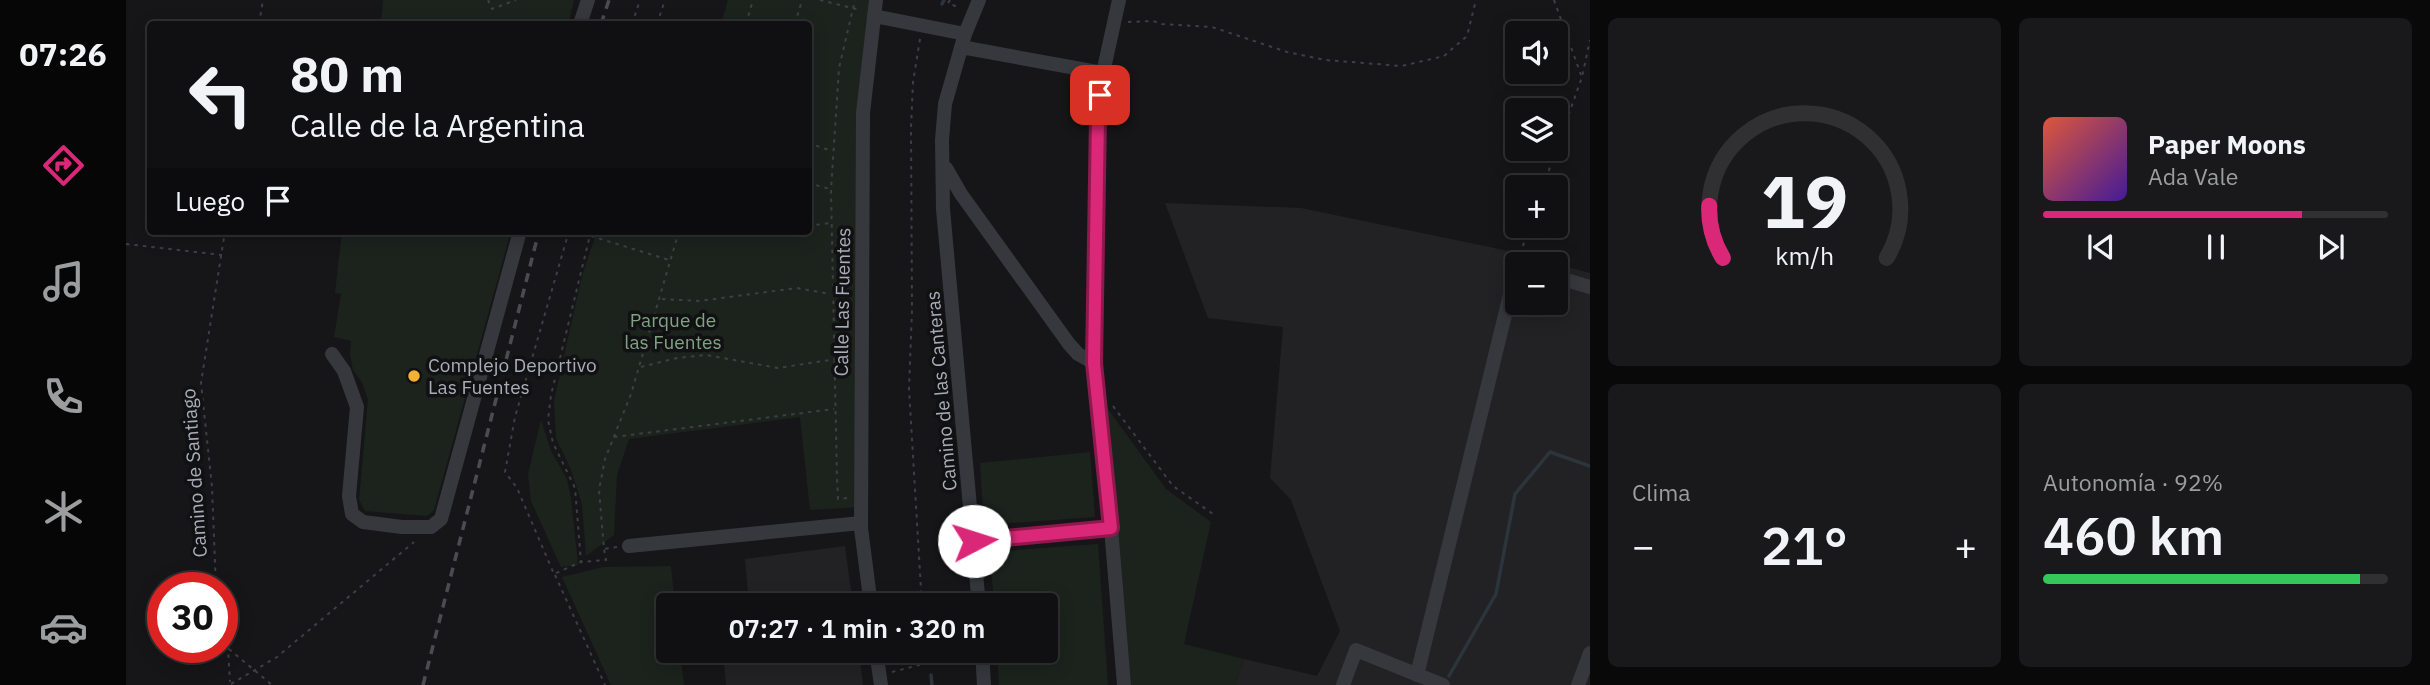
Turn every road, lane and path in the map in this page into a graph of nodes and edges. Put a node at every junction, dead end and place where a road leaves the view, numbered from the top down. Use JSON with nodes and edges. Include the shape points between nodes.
{"nodes":[{"id":1,"x":263,"y":0,"type":"edge"},
{"id":2,"x":488,"y":0,"type":"edge"},
{"id":3,"x":516,"y":0,"type":"edge"},
{"id":4,"x":588,"y":0,"type":"edge"},
{"id":5,"x":640,"y":0,"type":"edge"},
{"id":6,"x":665,"y":0,"type":"edge"},
{"id":7,"x":754,"y":0,"type":"edge"},
{"id":8,"x":802,"y":0,"type":"edge"},
{"id":9,"x":820,"y":0,"type":"edge"},
{"id":10,"x":855,"y":0,"type":"edge"},
{"id":11,"x":876,"y":0,"type":"edge"},
{"id":12,"x":950,"y":0,"type":"edge"},
{"id":13,"x":979,"y":0,"type":"edge"},
{"id":14,"x":1119,"y":0,"type":"edge"},
{"id":15,"x":1476,"y":0,"type":"edge"},
{"id":16,"x":1554,"y":0,"type":"edge"},
{"id":17,"x":853,"y":8,"type":"junction"},
{"id":18,"x":962,"y":10,"type":"dead end"},
{"id":19,"x":874,"y":16,"type":"junction"},
{"id":20,"x":260,"y":21,"type":"edge"},
{"id":21,"x":581,"y":21,"type":"edge"},
{"id":22,"x":633,"y":21,"type":"edge"},
{"id":23,"x":658,"y":21,"type":"edge"},
{"id":24,"x":747,"y":21,"type":"edge"},
{"id":25,"x":796,"y":21,"type":"edge"},
{"id":26,"x":1114,"y":21,"type":"junction"},
{"id":27,"x":922,"y":34,"type":"dead end"},
{"id":28,"x":963,"y":40,"type":"junction"},
{"id":29,"x":1590,"y":40,"type":"edge"},
{"id":30,"x":1103,"y":73,"type":"junction"},
{"id":31,"x":1582,"y":77,"type":"junction"},
{"id":32,"x":812,"y":145,"type":"edge"},
{"id":33,"x":833,"y":151,"type":"junction"},
{"id":34,"x":943,"y":159,"type":"junction"},
{"id":35,"x":1547,"y":175,"type":"edge"},
{"id":36,"x":812,"y":184,"type":"edge"},
{"id":37,"x":831,"y":190,"type":"junction"},
{"id":38,"x":965,"y":200,"type":"junction"},
{"id":39,"x":944,"y":207,"type":"junction"},
{"id":40,"x":831,"y":223,"type":"junction"},
{"id":41,"x":812,"y":225,"type":"edge"},
{"id":42,"x":224,"y":235,"type":"edge"},
{"id":43,"x":519,"y":235,"type":"edge"},
{"id":44,"x":568,"y":235,"type":"edge"},
{"id":45,"x":678,"y":235,"type":"edge"},
{"id":46,"x":590,"y":236,"type":"joint"},
{"id":47,"x":126,"y":244,"type":"edge"},
{"id":48,"x":222,"y":255,"type":"junction"},
{"id":49,"x":670,"y":260,"type":"junction"},
{"id":50,"x":1568,"y":281,"type":"edge"},
{"id":51,"x":1590,"y":287,"type":"edge"},
{"id":52,"x":831,"y":294,"type":"junction"},
{"id":53,"x":660,"y":299,"type":"junction"},
{"id":54,"x":1505,"y":314,"type":"edge"},
{"id":55,"x":332,"y":354,"type":"dead end"},
{"id":56,"x":860,"y":355,"type":"junction"},
{"id":57,"x":834,"y":359,"type":"junction"},
{"id":58,"x":1094,"y":363,"type":"junction"},
{"id":59,"x":639,"y":368,"type":"junction"},
{"id":60,"x":1112,"y":405,"type":"dead end"},
{"id":61,"x":835,"y":409,"type":"junction"},
{"id":62,"x":613,"y":437,"type":"junction"},
{"id":63,"x":837,"y":479,"type":"dead end"},
{"id":64,"x":1213,"y":514,"type":"dead end"},
{"id":65,"x":861,"y":523,"type":"junction"},
{"id":66,"x":426,"y":527,"type":"junction"},
{"id":67,"x":1111,"y":528,"type":"junction"},
{"id":68,"x":974,"y":541,"type":"junction"},
{"id":69,"x":629,"y":546,"type":"joint"},
{"id":70,"x":604,"y":549,"type":"junction"},
{"id":71,"x":582,"y":562,"type":"junction"},
{"id":72,"x":215,"y":572,"type":"edge"},
{"id":73,"x":554,"y":574,"type":"junction"},
{"id":74,"x":869,"y":593,"type":"edge"},
{"id":75,"x":921,"y":593,"type":"edge"},
{"id":76,"x":978,"y":593,"type":"edge"},
{"id":77,"x":1590,"y":653,"type":"edge"},
{"id":78,"x":238,"y":657,"type":"edge"},
{"id":79,"x":229,"y":663,"type":"edge"},
{"id":80,"x":878,"y":663,"type":"edge"},
{"id":81,"x":927,"y":663,"type":"edge"},
{"id":82,"x":983,"y":663,"type":"edge"},
{"id":83,"x":254,"y":669,"type":"junction"},
{"id":84,"x":892,"y":672,"type":"dead end"},
{"id":85,"x":1417,"y":675,"type":"junction"},
{"id":86,"x":231,"y":685,"type":"edge"},
{"id":87,"x":272,"y":685,"type":"edge"},
{"id":88,"x":605,"y":685,"type":"edge"},
{"id":89,"x":881,"y":685,"type":"edge"},
{"id":90,"x":984,"y":685,"type":"edge"},
{"id":91,"x":1124,"y":685,"type":"edge"},
{"id":92,"x":1343,"y":685,"type":"edge"},
{"id":93,"x":1443,"y":685,"type":"edge"},
{"id":94,"x":1578,"y":685,"type":"edge"}],
"edges":[{"from":1,"to":20,"type":"path"},
{"from":2,"to":3,"type":"path","via":[[492,9]]},
{"from":4,"to":21,"type":"street"},
{"from":5,"to":22,"type":"path"},
{"from":6,"to":23,"type":"path"},
{"from":7,"to":24,"type":"path"},
{"from":8,"to":25,"type":"path"},
{"from":9,"to":17,"type":"path"},
{"from":10,"to":17,"type":"path"},
{"from":11,"to":19,"type":"street","name":"Calle Las Fuentes"},
{"from":12,"to":18,"type":"path","via":[[948,3]]},
{"from":13,"to":28,"type":"street","name":"Camino de las Canteras"},
{"from":14,"to":26,"type":"street"},
{"from":15,"to":26,"type":"path","via":[[1466,36],[1444,56],[1402,66],[1300,55],[1212,27]]},
{"from":16,"to":31,"type":"path"},
{"from":17,"to":33,"type":"path","via":[[839,68]]},
{"from":19,"to":28,"type":"street"},
{"from":19,"to":56,"type":"street","name":"Calle Las Fuentes","via":[[863,113]]},
{"from":26,"to":30,"type":"street"},
{"from":27,"to":75,"type":"path","via":[[913,82],[909,389]]},
{"from":28,"to":30,"type":"street"},
{"from":28,"to":34,"type":"street","name":"Camino de las Canteras","via":[[945,104]]},
{"from":29,"to":31,"type":"path"},
{"from":30,"to":58,"type":"street","via":[[1098,117]]},
{"from":31,"to":35,"type":"path"},
{"from":32,"to":33,"type":"path"},
{"from":33,"to":37,"type":"path"},
{"from":34,"to":38,"type":"street"},
{"from":34,"to":39,"type":"street","name":"Camino de las Canteras"},
{"from":36,"to":37,"type":"path"},
{"from":37,"to":40,"type":"path"},
{"from":38,"to":39,"type":"street"},
{"from":38,"to":58,"type":"street","via":[[1069,344]]},
{"from":39,"to":68,"type":"street","name":"Camino de las Canteras"},
{"from":40,"to":41,"type":"path"},
{"from":40,"to":52,"type":"path"},
{"from":42,"to":48,"type":"path","name":"Camino de Santiago"},
{"from":43,"to":66,"type":"street","via":[[441,519]]},
{"from":44,"to":73,"type":"path","via":[[515,417],[505,472],[517,488]]},
{"from":45,"to":49,"type":"path"},
{"from":46,"to":49,"type":"path"},
{"from":46,"to":71,"type":"path","via":[[548,419],[553,443],[575,488]]},
{"from":47,"to":48,"type":"path"},
{"from":48,"to":72,"type":"path","name":"Camino de Santiago","via":[[201,383]]},
{"from":49,"to":53,"type":"path"},
{"from":50,"to":51,"type":"street"},
{"from":52,"to":53,"type":"path","via":[[797,288],[699,301]]},
{"from":52,"to":57,"type":"path"},
{"from":53,"to":59,"type":"path"},
{"from":54,"to":85,"type":"street"},
{"from":55,"to":66,"type":"street","via":[[344,371],[357,407],[349,496],[352,514],[363,522]]},
{"from":56,"to":57,"type":"path"},
{"from":56,"to":65,"type":"street","name":"Calle Las Fuentes"},
{"from":57,"to":59,"type":"path","via":[[778,368],[706,355]]},
{"from":57,"to":61,"type":"path"},
{"from":58,"to":67,"type":"street"},
{"from":59,"to":62,"type":"path"},
{"from":60,"to":64,"type":"path","via":[[1173,486]]},
{"from":61,"to":62,"type":"path"},
{"from":61,"to":63,"type":"path"},
{"from":62,"to":70,"type":"path","via":[[599,491]]},
{"from":65,"to":69,"type":"street"},
{"from":65,"to":74,"type":"street","name":"Calle Las Fuentes"},
{"from":66,"to":83,"type":"path","via":[[419,538],[277,657]]},
{"from":67,"to":68,"type":"street"},
{"from":67,"to":91,"type":"street"},
{"from":68,"to":76,"type":"street","name":"Camino de las Canteras"},
{"from":69,"to":70,"type":"path"},
{"from":70,"to":71,"type":"path","via":[[606,560]]},
{"from":71,"to":73,"type":"path"},
{"from":73,"to":88,"type":"path"},
{"from":77,"to":94,"type":"street"},
{"from":78,"to":83,"type":"path"},
{"from":79,"to":86,"type":"path"},
{"from":80,"to":89,"type":"street"},
{"from":81,"to":84,"type":"path"},
{"from":82,"to":90,"type":"street"},
{"from":83,"to":86,"type":"path"},
{"from":83,"to":87,"type":"path"},
{"from":85,"to":92,"type":"street","via":[[1356,650]]},
{"from":85,"to":93,"type":"street"}]}
